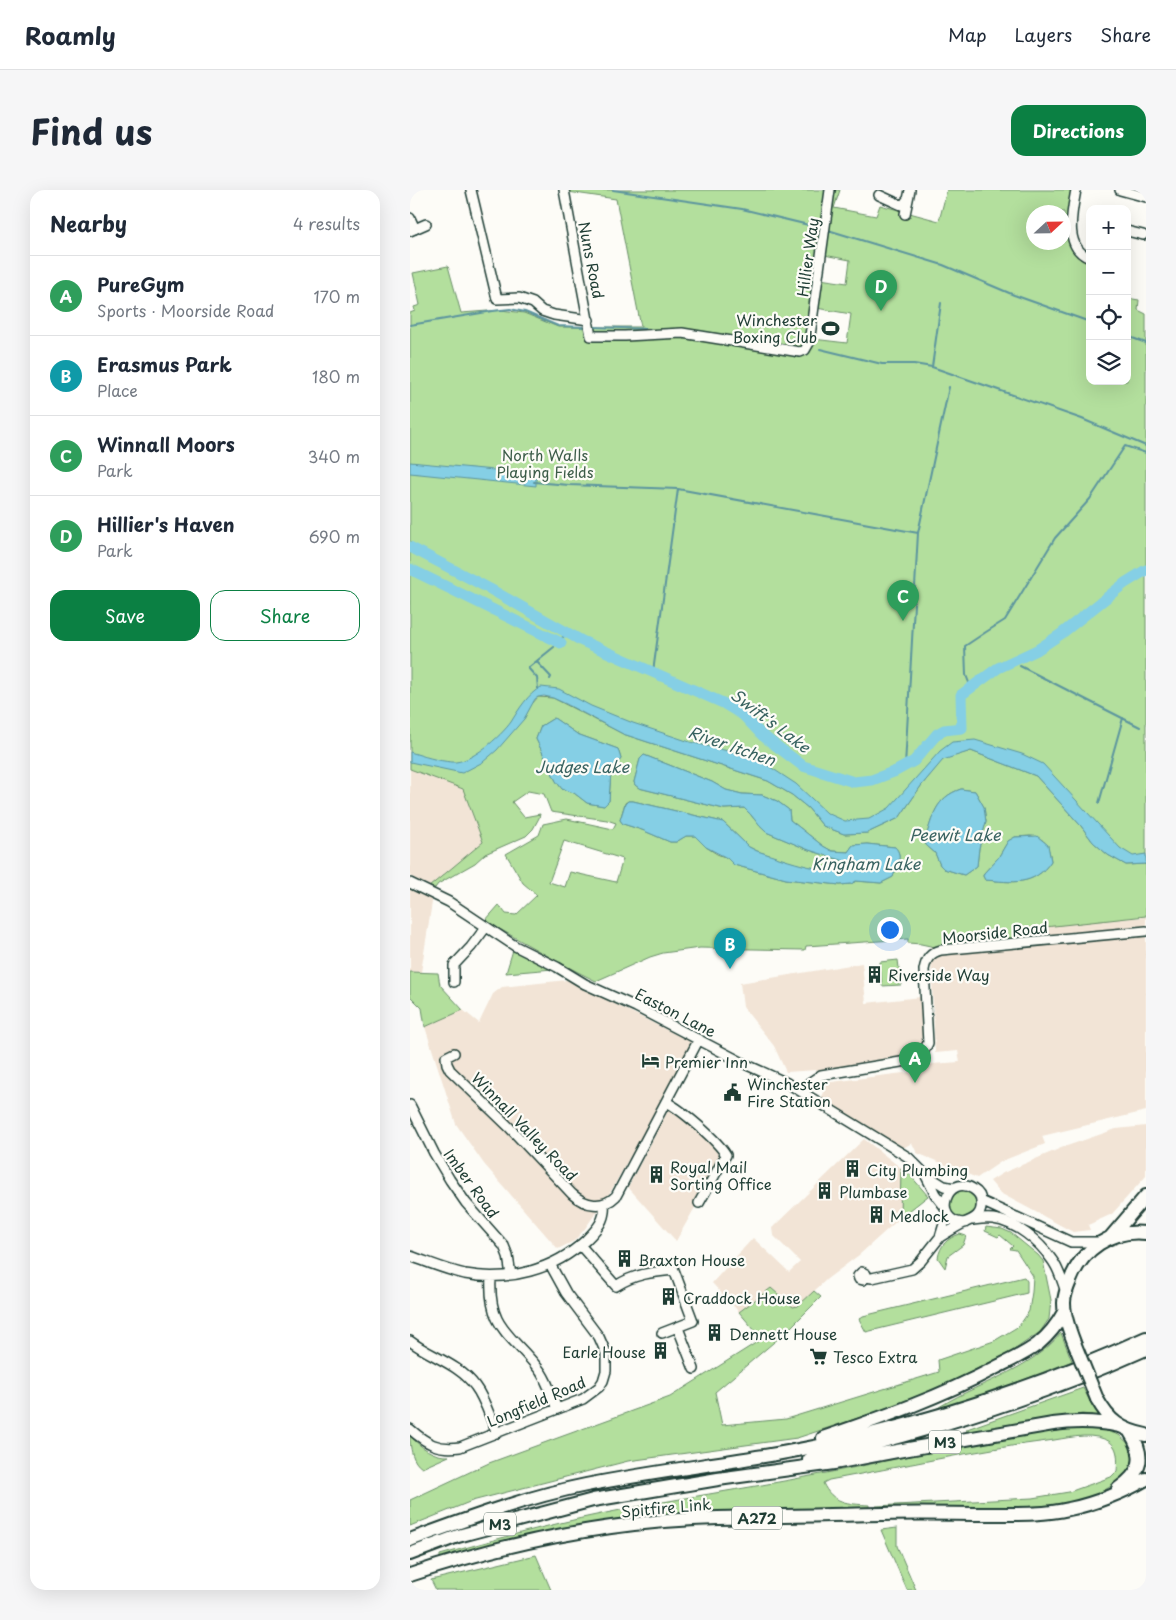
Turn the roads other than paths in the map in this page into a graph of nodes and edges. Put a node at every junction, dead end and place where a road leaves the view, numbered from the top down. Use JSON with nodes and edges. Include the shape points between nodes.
{"nodes":[{"id":1,"x":471,"y":190,"type":"edge"},
{"id":2,"x":564,"y":190,"type":"edge"},
{"id":3,"x":830,"y":190,"type":"edge"},
{"id":4,"x":910,"y":190,"type":"edge"},
{"id":5,"x":1076,"y":190,"type":"edge"},
{"id":6,"x":1120,"y":190,"type":"edge"},
{"id":7,"x":1136,"y":192,"type":"edge"},
{"id":8,"x":879,"y":195,"type":"dead end"},
{"id":9,"x":1146,"y":197,"type":"edge"},
{"id":10,"x":907,"y":200,"type":"junction"},
{"id":11,"x":905,"y":214,"type":"dead end"},
{"id":12,"x":410,"y":218,"type":"edge"},
{"id":13,"x":426,"y":224,"type":"dead end"},
{"id":14,"x":412,"y":230,"type":"edge"},
{"id":15,"x":1131,"y":232,"type":"edge"},
{"id":16,"x":1143,"y":235,"type":"dead end"},
{"id":17,"x":1086,"y":256,"type":"edge"},
{"id":18,"x":590,"y":322,"type":"junction"},
{"id":19,"x":591,"y":336,"type":"joint"},
{"id":20,"x":410,"y":883,"type":"edge"},
{"id":21,"x":486,"y":927,"type":"junction"},
{"id":22,"x":1146,"y":931,"type":"edge"},
{"id":23,"x":454,"y":982,"type":"dead end"},
{"id":24,"x":699,"y":1039,"type":"junction"},
{"id":25,"x":454,"y":1054,"type":"dead end"},
{"id":26,"x":804,"y":1093,"type":"junction"},
{"id":27,"x":666,"y":1102,"type":"junction"},
{"id":28,"x":410,"y":1105,"type":"edge"},
{"id":29,"x":925,"y":1174,"type":"junction"},
{"id":30,"x":954,"y":1188,"type":"junction"},
{"id":31,"x":1146,"y":1196,"type":"edge"},
{"id":32,"x":982,"y":1201,"type":"junction"},
{"id":33,"x":699,"y":1203,"type":"dead end"},
{"id":34,"x":604,"y":1204,"type":"junction"},
{"id":35,"x":946,"y":1210,"type":"junction"},
{"id":36,"x":969,"y":1221,"type":"junction"},
{"id":37,"x":1146,"y":1233,"type":"edge"},
{"id":38,"x":940,"y":1237,"type":"junction"},
{"id":39,"x":1105,"y":1240,"type":"junction"},
{"id":40,"x":580,"y":1245,"type":"junction"},
{"id":41,"x":410,"y":1256,"type":"edge"},
{"id":42,"x":550,"y":1264,"type":"junction"},
{"id":43,"x":652,"y":1272,"type":"junction"},
{"id":44,"x":512,"y":1275,"type":"junction"},
{"id":45,"x":491,"y":1277,"type":"junction"},
{"id":46,"x":866,"y":1277,"type":"dead end"},
{"id":47,"x":656,"y":1282,"type":"dead end"},
{"id":48,"x":1066,"y":1292,"type":"junction"},
{"id":49,"x":1064,"y":1312,"type":"junction"},
{"id":50,"x":678,"y":1328,"type":"junction"},
{"id":51,"x":662,"y":1333,"type":"dead end"},
{"id":52,"x":1146,"y":1338,"type":"edge"},
{"id":53,"x":411,"y":1344,"type":"edge"},
{"id":54,"x":1146,"y":1349,"type":"edge"},
{"id":55,"x":694,"y":1369,"type":"dead end"},
{"id":56,"x":557,"y":1409,"type":"junction"},
{"id":57,"x":410,"y":1429,"type":"edge"},
{"id":58,"x":1125,"y":1429,"type":"junction"},
{"id":59,"x":497,"y":1433,"type":"junction"},
{"id":60,"x":1146,"y":1435,"type":"edge"},
{"id":61,"x":759,"y":1457,"type":"junction"},
{"id":62,"x":771,"y":1471,"type":"junction"},
{"id":63,"x":1146,"y":1479,"type":"edge"},
{"id":64,"x":1108,"y":1496,"type":"junction"},
{"id":65,"x":410,"y":1540,"type":"edge"},
{"id":66,"x":410,"y":1554,"type":"edge"},
{"id":67,"x":410,"y":1574,"type":"edge"}],
"edges":[{"from":1,"to":18,"type":"street","via":[[497,299],[519,298],[533,303],[542,311]]},
{"from":2,"to":18,"type":"street","name":"Nuns Road"},
{"from":3,"to":19,"type":"street","name":"Hillier Way","via":[[809,343],[805,350],[800,352],[682,333]]},
{"from":4,"to":10,"type":"street"},
{"from":5,"to":17,"type":"street","via":[[1072,239]]},
{"from":6,"to":7,"type":"street"},
{"from":7,"to":9,"type":"street"},
{"from":8,"to":10,"type":"street","via":[[900,205]]},
{"from":10,"to":11,"type":"street"},
{"from":12,"to":14,"type":"street"},
{"from":13,"to":14,"type":"street"},
{"from":15,"to":16,"type":"street"},
{"from":18,"to":19,"type":"street","name":"Nuns Road"},
{"from":20,"to":21,"type":"street","name":"Easton Lane","via":[[448,902]]},
{"from":21,"to":23,"type":"street","via":[[471,948],[451,963]]},
{"from":21,"to":24,"type":"street","name":"Easton Lane","via":[[585,984]]},
{"from":22,"to":26,"type":"street","name":"Moorside Road","via":[[934,952],[926,961],[924,970],[928,1043],[921,1057],[821,1075],[809,1083]]},
{"from":24,"to":26,"type":"street","name":"Easton Lane"},
{"from":24,"to":27,"type":"street"},
{"from":25,"to":34,"type":"street","name":"Winnall Valley Road","via":[[446,1056],[448,1067],[554,1177],[579,1200]]},
{"from":26,"to":29,"type":"street","name":"Easton Lane","via":[[908,1158]]},
{"from":27,"to":33,"type":"street","via":[[701,1129],[726,1155]]},
{"from":27,"to":34,"type":"street","via":[[616,1196]]},
{"from":28,"to":44,"type":"street","name":"Imber Road","via":[[450,1180],[504,1246]]},
{"from":29,"to":30,"type":"street","name":"Easton Lane","via":[[944,1186]]},
{"from":29,"to":35,"type":"street","name":"Easton Lane"},
{"from":30,"to":32,"type":"street","via":[[969,1187],[979,1194]]},
{"from":30,"to":35,"type":"street","via":[[946,1196]]},
{"from":31,"to":39,"type":"highway"},
{"from":32,"to":36,"type":"street","via":[[980,1212]]},
{"from":32,"to":39,"type":"street","via":[[1071,1242]]},
{"from":34,"to":40,"type":"street","via":[[602,1222]]},
{"from":35,"to":36,"type":"street","via":[[956,1222]]},
{"from":35,"to":38,"type":"street"},
{"from":36,"to":38,"type":"street"},
{"from":36,"to":48,"type":"street","via":[[1002,1220],[1030,1237],[1052,1260]]},
{"from":37,"to":39,"type":"highway","via":[[1127,1233]]},
{"from":38,"to":46,"type":"street","via":[[922,1261],[912,1268]]},
{"from":39,"to":48,"type":"highway","via":[[1082,1258]]},
{"from":40,"to":42,"type":"street"},
{"from":40,"to":43,"type":"street","via":[[616,1286],[634,1276]]},
{"from":41,"to":45,"type":"street","via":[[463,1273]]},
{"from":42,"to":44,"type":"street"},
{"from":42,"to":56,"type":"street","name":"Longfield Road","via":[[566,1293],[599,1337],[607,1362],[599,1387],[583,1399]]},
{"from":43,"to":47,"type":"street"},
{"from":43,"to":50,"type":"street","via":[[674,1270],[693,1321]]},
{"from":44,"to":45,"type":"street"},
{"from":45,"to":56,"type":"street","via":[[492,1301],[500,1325],[538,1368]]},
{"from":48,"to":49,"type":"highway"},
{"from":49,"to":58,"type":"highway","name":"Spitfire Link","bridge":true,"via":[[1096,1399],[1110,1418]]},
{"from":49,"to":61,"type":"highway","number":"M3","via":[[1038,1345],[945,1393],[876,1420]]},
{"from":50,"to":51,"type":"street"},
{"from":50,"to":55,"type":"street"},
{"from":52,"to":61,"type":"highway","number":"M3","via":[[1066,1372],[926,1419],[858,1438]]},
{"from":53,"to":59,"type":"street","via":[[470,1380]]},
{"from":54,"to":62,"type":"highway","number":"M3","via":[[1004,1405]]},
{"from":56,"to":59,"type":"street","name":"Longfield Road"},
{"from":57,"to":59,"type":"street","name":"Longfield Road","via":[[425,1442],[440,1448],[468,1445]]},
{"from":58,"to":60,"type":"highway"},
{"from":58,"to":62,"type":"highway","number":"M3","via":[[1079,1421]]},
{"from":58,"to":64,"type":"highway","name":"Spitfire Link","number":"A272","via":[[1139,1445],[1141,1462],[1133,1476]]},
{"from":61,"to":65,"type":"highway","number":"M3","via":[[585,1486],[535,1498]]},
{"from":62,"to":66,"type":"highway","number":"M3","via":[[592,1500],[458,1536]]},
{"from":63,"to":64,"type":"highway","name":"Spitfire Link","number":"A272"},
{"from":64,"to":67,"type":"highway","name":"Spitfire Link","number":"A272","via":[[1069,1509],[1016,1514],[716,1518],[650,1523],[561,1536]]}]}
